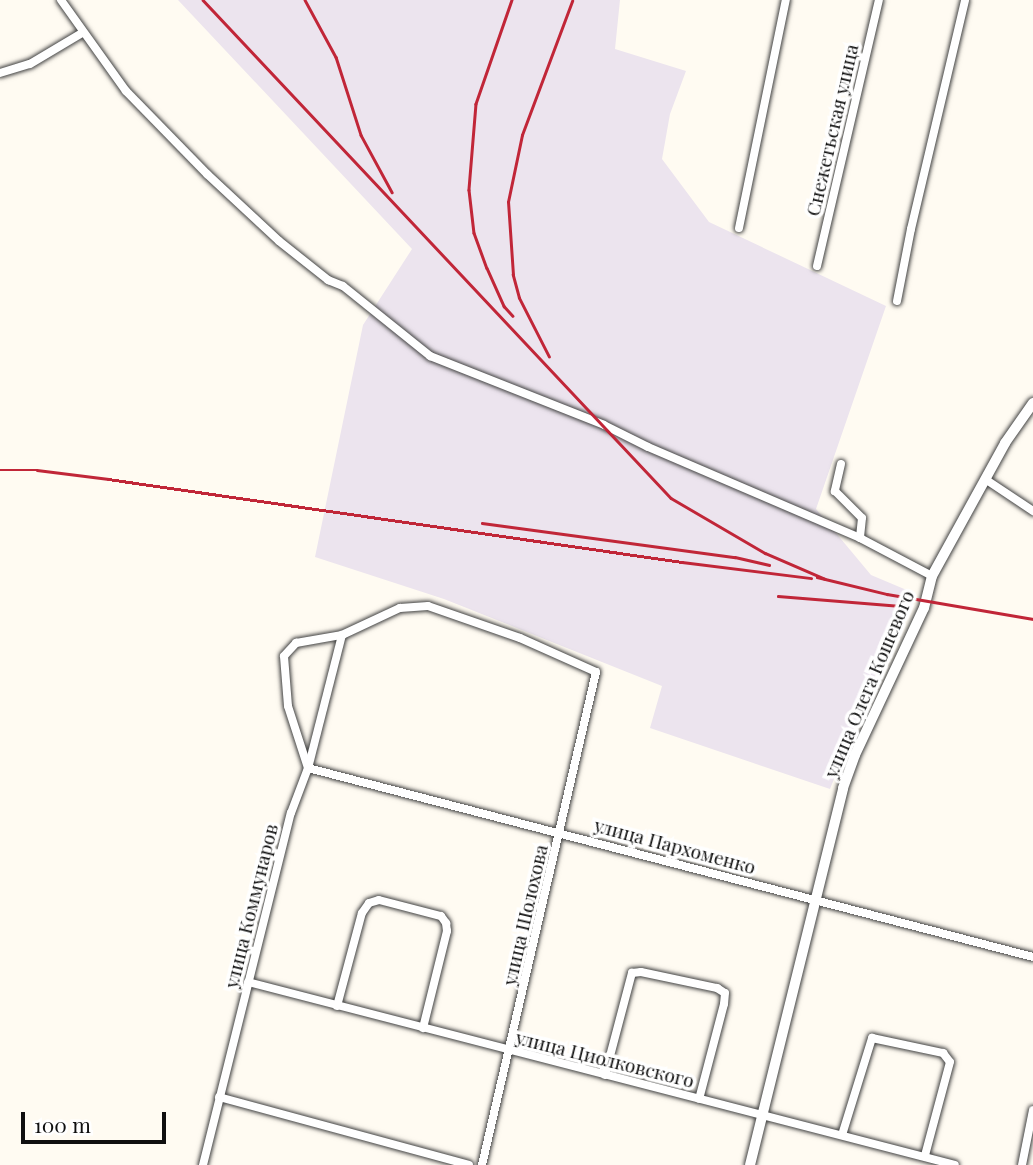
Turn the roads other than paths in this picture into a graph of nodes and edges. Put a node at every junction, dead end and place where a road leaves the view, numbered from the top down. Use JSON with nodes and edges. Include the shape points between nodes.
{"nodes":[{"id":1,"x":61,"y":0,"type":"edge"},
{"id":2,"x":786,"y":0,"type":"edge"},
{"id":3,"x":878,"y":0,"type":"edge"},
{"id":4,"x":965,"y":0,"type":"edge"},
{"id":5,"x":82,"y":33,"type":"junction"},
{"id":6,"x":0,"y":73,"type":"edge"},
{"id":7,"x":739,"y":228,"type":"dead end"},
{"id":8,"x":817,"y":266,"type":"dead end"},
{"id":9,"x":897,"y":301,"type":"dead end"},
{"id":10,"x":1033,"y":402,"type":"edge"},
{"id":11,"x":841,"y":464,"type":"dead end"},
{"id":12,"x":985,"y":479,"type":"junction"},
{"id":13,"x":1033,"y":511,"type":"edge"},
{"id":14,"x":860,"y":538,"type":"junction"},
{"id":15,"x":932,"y":576,"type":"junction"},
{"id":16,"x":342,"y":635,"type":"junction"},
{"id":17,"x":308,"y":768,"type":"junction"},
{"id":18,"x":560,"y":832,"type":"junction"},
{"id":19,"x":818,"y":901,"type":"junction"},
{"id":20,"x":1033,"y":957,"type":"edge"},
{"id":21,"x":248,"y":982,"type":"junction"},
{"id":22,"x":337,"y":1006,"type":"junction"},
{"id":23,"x":422,"y":1028,"type":"junction"},
{"id":24,"x":509,"y":1051,"type":"junction"},
{"id":25,"x":605,"y":1075,"type":"junction"},
{"id":26,"x":219,"y":1097,"type":"junction"},
{"id":27,"x":699,"y":1099,"type":"junction"},
{"id":28,"x":1033,"y":1110,"type":"edge"},
{"id":29,"x":764,"y":1115,"type":"junction"},
{"id":30,"x":842,"y":1135,"type":"junction"},
{"id":31,"x":925,"y":1155,"type":"junction"},
{"id":32,"x":203,"y":1165,"type":"edge"},
{"id":33,"x":469,"y":1165,"type":"edge"},
{"id":34,"x":482,"y":1165,"type":"edge"},
{"id":35,"x":750,"y":1165,"type":"edge"},
{"id":36,"x":955,"y":1165,"type":"edge"},
{"id":37,"x":1022,"y":1165,"type":"edge"}],
"edges":[{"from":1,"to":5,"type":"street"},
{"from":2,"to":7,"type":"street"},
{"from":3,"to":8,"type":"street","name":"Снежетьская улица"},
{"from":4,"to":9,"type":"street"},
{"from":5,"to":6,"type":"street","via":[[30,64]]},
{"from":5,"to":14,"type":"street","via":[[126,91],[279,241],[430,356],[604,425]]},
{"from":10,"to":12,"type":"street","name":"улица Олега Кошевого"},
{"from":11,"to":14,"type":"street","via":[[835,491],[862,518]]},
{"from":12,"to":13,"type":"street"},
{"from":12,"to":15,"type":"street","name":"улица Олега Кошевого"},
{"from":14,"to":15,"type":"street"},
{"from":15,"to":19,"type":"street","name":"улица Олега Кошевого","via":[[924,608],[843,788]]},
{"from":16,"to":17,"type":"street","name":"улица Коммунаров"},
{"from":16,"to":17,"type":"street","via":[[296,643],[284,656],[288,706]]},
{"from":16,"to":18,"type":"street","name":"улица Шолохова","via":[[400,608],[428,606],[596,671]]},
{"from":17,"to":18,"type":"street","name":"улица Пархоменко"},
{"from":17,"to":21,"type":"street","name":"улица Коммунаров","via":[[291,813]]},
{"from":18,"to":19,"type":"street","name":"улица Пархоменко"},
{"from":18,"to":24,"type":"street","name":"улица Шолохова"},
{"from":19,"to":20,"type":"street","name":"улица Пархоменко"},
{"from":19,"to":29,"type":"street","name":"улица Олега Кошевого"},
{"from":21,"to":22,"type":"street","name":"улица Циолковского"},
{"from":21,"to":26,"type":"street","name":"улица Коммунаров"},
{"from":22,"to":23,"type":"street","name":"улица Циолковского"},
{"from":22,"to":23,"type":"street","via":[[362,913],[369,903],[379,900],[441,916],[447,931]]},
{"from":23,"to":24,"type":"street","name":"улица Циолковского"},
{"from":24,"to":25,"type":"street","name":"улица Циолковского"},
{"from":24,"to":34,"type":"street","name":"улица Шолохова"},
{"from":25,"to":27,"type":"street","name":"улица Циолковского"},
{"from":25,"to":27,"type":"street","via":[[632,973],[717,988],[725,993],[724,1004]]},
{"from":26,"to":32,"type":"street","name":"улица Коммунаров"},
{"from":26,"to":33,"type":"street"},
{"from":27,"to":29,"type":"street","name":"улица Циолковского"},
{"from":28,"to":37,"type":"street"},
{"from":29,"to":30,"type":"street","name":"улица Циолковского"},
{"from":29,"to":35,"type":"street","name":"улица Олега Кошевого"},
{"from":30,"to":31,"type":"street","name":"улица Циолковского"},
{"from":30,"to":31,"type":"street","via":[[872,1038],[943,1053],[950,1062]]},
{"from":31,"to":36,"type":"street","name":"улица Циолковского"}]}
